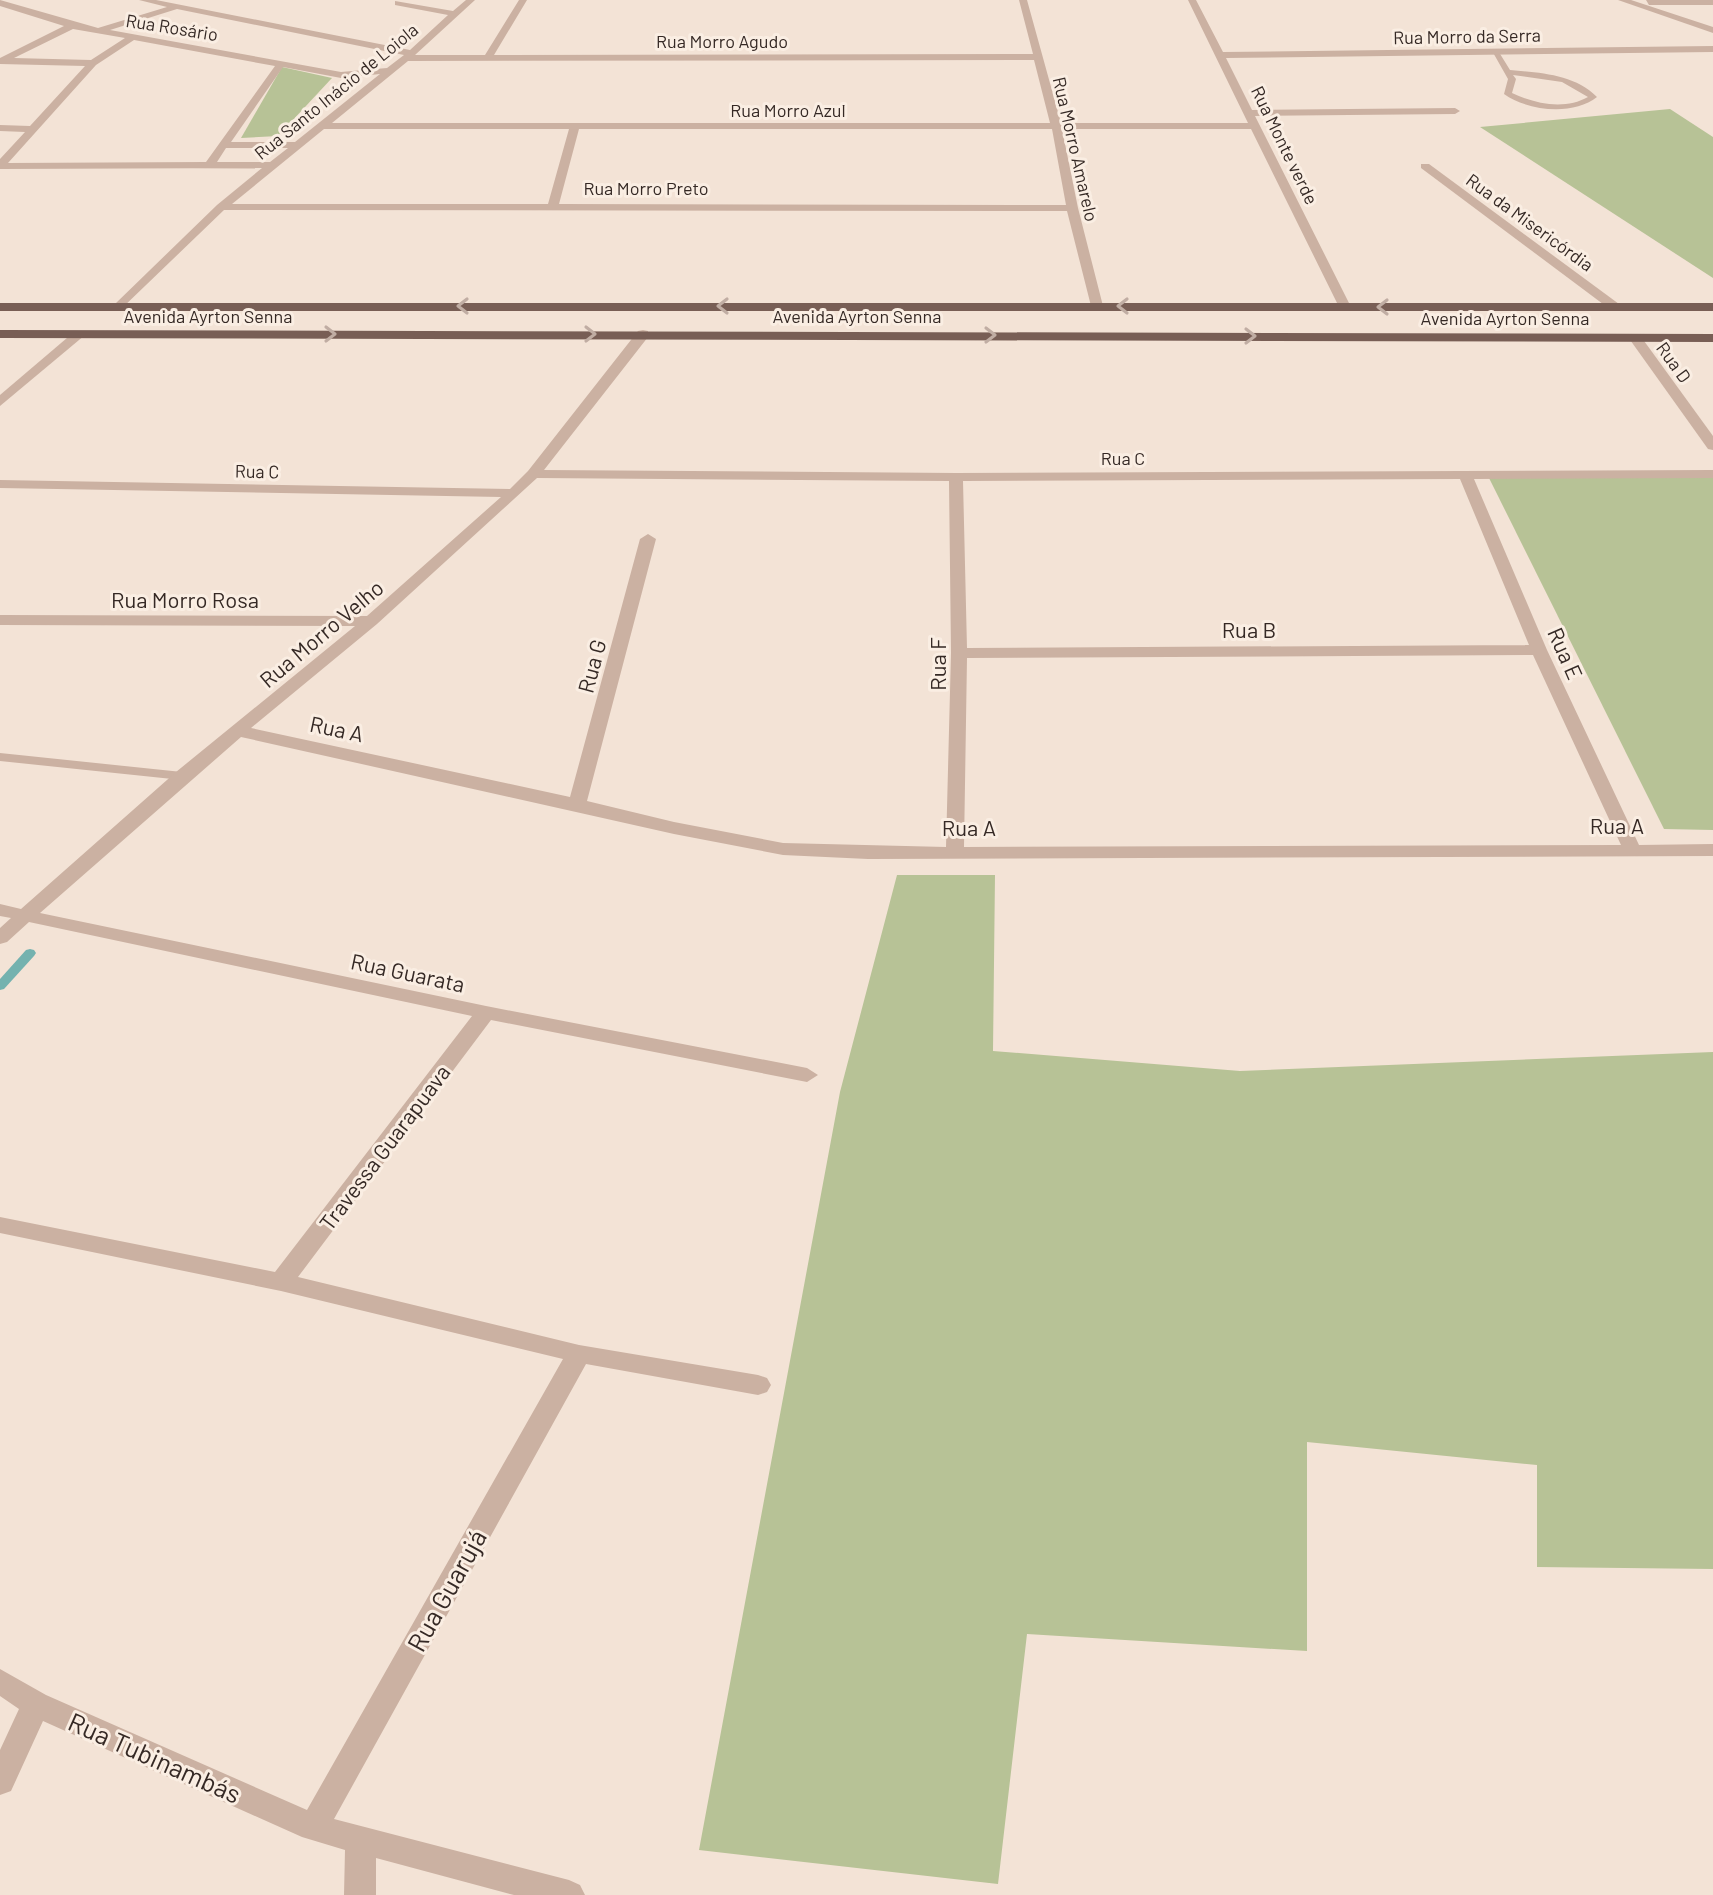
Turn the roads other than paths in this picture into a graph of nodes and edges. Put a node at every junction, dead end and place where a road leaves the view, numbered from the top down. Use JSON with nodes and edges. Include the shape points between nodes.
{"nodes":[{"id":1,"x":143,"y":0,"type":"edge"},
{"id":2,"x":197,"y":0,"type":"edge"},
{"id":3,"x":471,"y":0,"type":"edge"},
{"id":4,"x":523,"y":0,"type":"edge"},
{"id":5,"x":1023,"y":0,"type":"edge"},
{"id":6,"x":1192,"y":0,"type":"edge"},
{"id":7,"x":1626,"y":1,"type":"edge"},
{"id":8,"x":1713,"y":2,"type":"edge"},
{"id":9,"x":0,"y":3,"type":"edge"},
{"id":10,"x":398,"y":3,"type":"dead end"},
{"id":11,"x":179,"y":7,"type":"junction"},
{"id":12,"x":455,"y":14,"type":"junction"},
{"id":13,"x":72,"y":26,"type":"junction"},
{"id":14,"x":1713,"y":30,"type":"edge"},
{"id":15,"x":97,"y":31,"type":"junction"},
{"id":16,"x":133,"y":37,"type":"junction"},
{"id":17,"x":1713,"y":49,"type":"edge"},
{"id":18,"x":1494,"y":51,"type":"junction"},
{"id":19,"x":409,"y":55,"type":"junction"},
{"id":20,"x":1221,"y":55,"type":"junction"},
{"id":21,"x":489,"y":56,"type":"junction"},
{"id":22,"x":1037,"y":57,"type":"junction"},
{"id":23,"x":0,"y":61,"type":"edge"},
{"id":24,"x":282,"y":62,"type":"junction"},
{"id":25,"x":93,"y":63,"type":"junction"},
{"id":26,"x":386,"y":71,"type":"junction"},
{"id":27,"x":1509,"y":72,"type":"junction"},
{"id":28,"x":341,"y":75,"type":"junction"},
{"id":29,"x":359,"y":94,"type":"junction"},
{"id":30,"x":1455,"y":111,"type":"dead end"},
{"id":31,"x":1249,"y":113,"type":"junction"},
{"id":32,"x":1056,"y":125,"type":"junction"},
{"id":33,"x":321,"y":126,"type":"junction"},
{"id":34,"x":1255,"y":126,"type":"junction"},
{"id":35,"x":0,"y":128,"type":"edge"},
{"id":36,"x":574,"y":128,"type":"junction"},
{"id":37,"x":31,"y":129,"type":"junction"},
{"id":38,"x":225,"y":145,"type":"junction"},
{"id":39,"x":296,"y":145,"type":"junction"},
{"id":40,"x":0,"y":165,"type":"edge"},
{"id":41,"x":209,"y":165,"type":"junction"},
{"id":42,"x":269,"y":165,"type":"junction"},
{"id":43,"x":1425,"y":166,"type":"dead end"},
{"id":44,"x":553,"y":206,"type":"junction"},
{"id":45,"x":221,"y":207,"type":"junction"},
{"id":46,"x":1072,"y":208,"type":"junction"},
{"id":47,"x":1097,"y":306,"type":"junction"},
{"id":48,"x":0,"y":307,"type":"edge"},
{"id":49,"x":119,"y":307,"type":"junction"},
{"id":50,"x":1345,"y":307,"type":"junction"},
{"id":51,"x":1615,"y":307,"type":"junction"},
{"id":52,"x":1713,"y":307,"type":"edge"},
{"id":53,"x":0,"y":334,"type":"edge"},
{"id":54,"x":643,"y":334,"type":"junction"},
{"id":55,"x":79,"y":335,"type":"junction"},
{"id":56,"x":1634,"y":337,"type":"junction"},
{"id":57,"x":1713,"y":338,"type":"edge"},
{"id":58,"x":0,"y":402,"type":"edge"},
{"id":59,"x":1713,"y":446,"type":"edge"},
{"id":60,"x":533,"y":474,"type":"junction"},
{"id":61,"x":1465,"y":474,"type":"junction"},
{"id":62,"x":1713,"y":474,"type":"edge"},
{"id":63,"x":956,"y":477,"type":"junction"},
{"id":64,"x":0,"y":484,"type":"edge"},
{"id":65,"x":514,"y":493,"type":"junction"},
{"id":66,"x":648,"y":539,"type":"dead end"},
{"id":67,"x":0,"y":620,"type":"edge"},
{"id":68,"x":371,"y":621,"type":"junction"},
{"id":69,"x":1539,"y":650,"type":"junction"},
{"id":70,"x":959,"y":653,"type":"junction"},
{"id":71,"x":238,"y":731,"type":"junction"},
{"id":72,"x":0,"y":757,"type":"edge"},
{"id":73,"x":182,"y":776,"type":"junction"},
{"id":74,"x":577,"y":804,"type":"junction"},
{"id":75,"x":1632,"y":849,"type":"junction"},
{"id":76,"x":1713,"y":850,"type":"edge"},
{"id":77,"x":955,"y":851,"type":"junction"},
{"id":78,"x":0,"y":910,"type":"edge"},
{"id":79,"x":23,"y":915,"type":"junction"},
{"id":80,"x":0,"y":938,"type":"edge"},
{"id":81,"x":486,"y":1012,"type":"junction"},
{"id":82,"x":807,"y":1075,"type":"dead end"},
{"id":83,"x":0,"y":1225,"type":"edge"},
{"id":84,"x":281,"y":1282,"type":"junction"},
{"id":85,"x":579,"y":1354,"type":"junction"},
{"id":86,"x":758,"y":1385,"type":"dead end"},
{"id":87,"x":0,"y":1681,"type":"edge"},
{"id":88,"x":36,"y":1704,"type":"junction"},
{"id":89,"x":0,"y":1782,"type":"edge"},
{"id":90,"x":313,"y":1827,"type":"junction"},
{"id":91,"x":361,"y":1838,"type":"junction"},
{"id":92,"x":360,"y":1895,"type":"edge"},
{"id":93,"x":569,"y":1895,"type":"edge"}],
"edges":[{"from":1,"to":11,"type":"street","name":"Rua Morro Agudo"},
{"from":2,"to":11,"type":"street"},
{"from":3,"to":12,"type":"street","name":"Rua Santo Inácio de Loiola"},
{"from":4,"to":21,"type":"street"},
{"from":5,"to":22,"type":"street","name":"Rua Morro Amarelo"},
{"from":6,"to":20,"type":"street","name":"Rua Monte verde"},
{"from":7,"to":8,"type":"street"},
{"from":7,"to":14,"type":"street"},
{"from":9,"to":13,"type":"street","name":"Rua Rosário"},
{"from":10,"to":12,"type":"street"},
{"from":11,"to":15,"type":"street"},
{"from":11,"to":19,"type":"street","name":"Rua Morro Agudo"},
{"from":12,"to":19,"type":"street","name":"Rua Santo Inácio de Loiola"},
{"from":13,"to":15,"type":"street","name":"Rua Rosário"},
{"from":13,"to":23,"type":"street"},
{"from":15,"to":16,"type":"street","name":"Rua Rosário"},
{"from":16,"to":24,"type":"street","name":"Rua Rosário"},
{"from":16,"to":25,"type":"street"},
{"from":17,"to":18,"type":"street","name":"Rua Morro da Serra"},
{"from":18,"to":20,"type":"street","name":"Rua Morro da Serra"},
{"from":18,"to":27,"type":"lane"},
{"from":19,"to":21,"type":"street","name":"Rua Morro Agudo"},
{"from":19,"to":26,"type":"street","name":"Rua Santo Inácio de Loiola"},
{"from":20,"to":31,"type":"street","name":"Rua Monte verde"},
{"from":21,"to":22,"type":"street","name":"Rua Morro Agudo"},
{"from":22,"to":32,"type":"street","name":"Rua Morro Amarelo"},
{"from":23,"to":25,"type":"street"},
{"from":24,"to":28,"type":"street","name":"Rua Rosário"},
{"from":24,"to":38,"type":"street"},
{"from":25,"to":37,"type":"street"},
{"from":26,"to":28,"type":"street","name":"Rua Rosário"},
{"from":26,"to":29,"type":"street","name":"Rua Santo Inácio de Loiola"},
{"from":27,"to":27,"type":"lane","via":[[1508,94],[1517,99],[1561,105],[1593,97],[1559,78]]},
{"from":28,"to":29,"type":"street"},
{"from":29,"to":33,"type":"street","name":"Rua Santo Inácio de Loiola"},
{"from":30,"to":31,"type":"street"},
{"from":31,"to":34,"type":"street","name":"Rua Monte verde"},
{"from":32,"to":34,"type":"street","name":"Rua Morro Azul"},
{"from":32,"to":36,"type":"street","name":"Rua Morro Azul"},
{"from":32,"to":46,"type":"street","name":"Rua Morro Amarelo"},
{"from":33,"to":36,"type":"street","name":"Rua Morro Azul"},
{"from":33,"to":39,"type":"street","name":"Rua Santo Inácio de Loiola"},
{"from":34,"to":50,"type":"street","name":"Rua Monte verde"},
{"from":35,"to":37,"type":"street"},
{"from":36,"to":44,"type":"street"},
{"from":37,"to":40,"type":"street"},
{"from":38,"to":39,"type":"street"},
{"from":38,"to":41,"type":"street"},
{"from":39,"to":42,"type":"street","name":"Rua Santo Inácio de Loiola"},
{"from":40,"to":41,"type":"street"},
{"from":41,"to":42,"type":"street"},
{"from":42,"to":45,"type":"street","name":"Rua Santo Inácio de Loiola"},
{"from":43,"to":51,"type":"street","name":"Rua da Misericórdia"},
{"from":44,"to":45,"type":"street","name":"Rua Morro Preto"},
{"from":44,"to":46,"type":"street","name":"Rua Morro Preto"},
{"from":45,"to":49,"type":"street","name":"Rua Santo Inácio de Loiola"},
{"from":46,"to":47,"type":"street","name":"Rua Morro Amarelo"},
{"from":47,"to":49,"type":"main road","name":"Avenida Ayrton Senna","one_way":true},
{"from":50,"to":47,"type":"main road","name":"Avenida Ayrton Senna","one_way":true},
{"from":48,"to":49,"type":"main road","name":"Avenida Ayrton Senna"},
{"from":51,"to":50,"type":"main road","name":"Avenida Ayrton Senna","one_way":true},
{"from":51,"to":52,"type":"main road","name":"Avenida Ayrton Senna"},
{"from":53,"to":55,"type":"main road","name":"Avenida Ayrton Senna"},
{"from":55,"to":54,"type":"main road","name":"Avenida Ayrton Senna","one_way":true},
{"from":54,"to":56,"type":"main road","name":"Avenida Ayrton Senna","one_way":true},
{"from":54,"to":60,"type":"street","name":"Rua Morro Velho"},
{"from":55,"to":58,"type":"street"},
{"from":56,"to":57,"type":"main road","name":"Avenida Ayrton Senna"},
{"from":56,"to":59,"type":"street","name":"Rua D"},
{"from":60,"to":63,"type":"street","name":"Rua C"},
{"from":60,"to":65,"type":"street","name":"Rua Morro Velho"},
{"from":61,"to":62,"type":"street","name":"Rua C"},
{"from":61,"to":63,"type":"street","name":"Rua C"},
{"from":61,"to":69,"type":"street","name":"Rua E"},
{"from":63,"to":70,"type":"street","name":"Rua F"},
{"from":64,"to":65,"type":"street","name":"Rua C"},
{"from":65,"to":68,"type":"street","name":"Rua Morro Velho"},
{"from":66,"to":74,"type":"street","name":"Rua G"},
{"from":67,"to":68,"type":"street","name":"Rua Morro Rosa"},
{"from":68,"to":71,"type":"street","name":"Rua Morro Velho"},
{"from":69,"to":70,"type":"street","name":"Rua B"},
{"from":69,"to":75,"type":"street","name":"Rua E"},
{"from":70,"to":77,"type":"street","name":"Rua F"},
{"from":71,"to":73,"type":"street","name":"Rua Morro Velho"},
{"from":71,"to":74,"type":"street","name":"Rua A"},
{"from":72,"to":73,"type":"lane"},
{"from":73,"to":79,"type":"street","name":"Rua Morro Velho"},
{"from":74,"to":77,"type":"street","name":"Rua A","via":[[783,849]]},
{"from":75,"to":76,"type":"street","name":"Rua A"},
{"from":75,"to":77,"type":"street","name":"Rua A"},
{"from":78,"to":79,"type":"street","name":"Rua Guarata"},
{"from":79,"to":80,"type":"street","name":"Rua Morro Velho"},
{"from":79,"to":81,"type":"street","name":"Rua Guarata"},
{"from":81,"to":82,"type":"street","name":"Rua Guarata"},
{"from":81,"to":84,"type":"street","name":"Travessa Guarapuava"},
{"from":83,"to":84,"type":"street"},
{"from":84,"to":85,"type":"street"},
{"from":85,"to":86,"type":"street"},
{"from":85,"to":90,"type":"street","name":"Rua Guarujá"},
{"from":87,"to":88,"type":"street","name":"Rua Tubinambás"},
{"from":88,"to":89,"type":"street"},
{"from":88,"to":90,"type":"street","name":"Rua Tubinambás"},
{"from":90,"to":91,"type":"street","name":"Rua Tubinambás"},
{"from":91,"to":92,"type":"street"},
{"from":91,"to":93,"type":"street","name":"Rua Tubinambás"}]}
